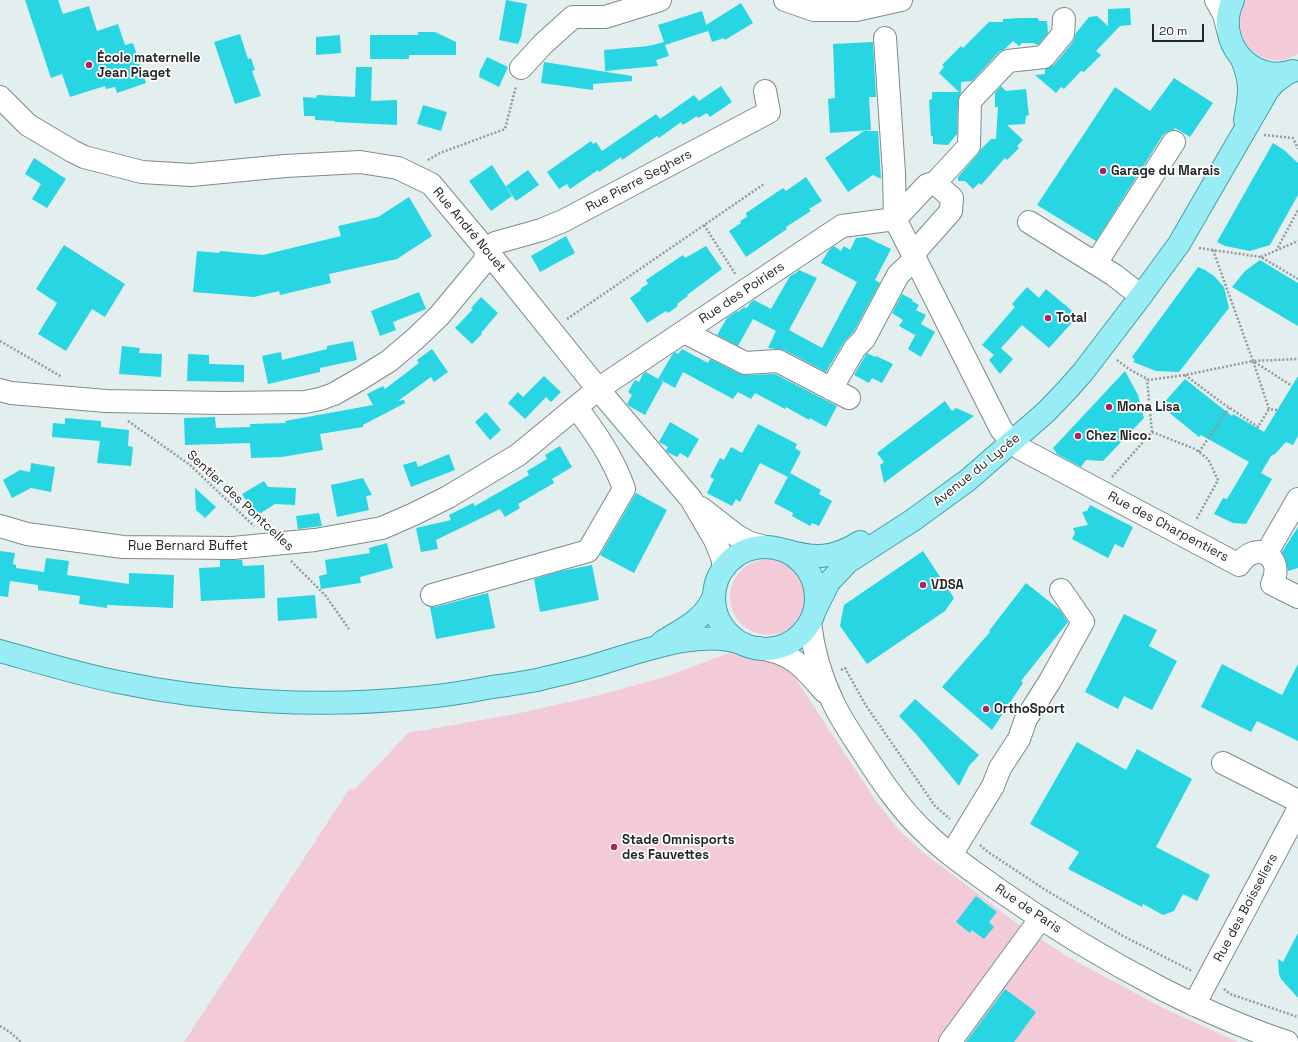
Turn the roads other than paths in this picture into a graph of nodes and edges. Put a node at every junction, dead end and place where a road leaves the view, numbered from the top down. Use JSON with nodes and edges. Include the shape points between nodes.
{"nodes":[{"id":1,"x":660,"y":0,"type":"edge"},
{"id":2,"x":785,"y":0,"type":"edge"},
{"id":3,"x":901,"y":0,"type":"edge"},
{"id":4,"x":1216,"y":0,"type":"edge"},
{"id":5,"x":1233,"y":0,"type":"edge"},
{"id":6,"x":573,"y":9,"type":"edge"},
{"id":7,"x":1064,"y":19,"type":"dead end"},
{"id":8,"x":1228,"y":30,"type":"junction"},
{"id":9,"x":885,"y":38,"type":"dead end"},
{"id":10,"x":1241,"y":57,"type":"junction"},
{"id":11,"x":521,"y":68,"type":"road end"},
{"id":12,"x":1295,"y":71,"type":"edge"},
{"id":13,"x":765,"y":91,"type":"dead end"},
{"id":14,"x":0,"y":97,"type":"edge"},
{"id":15,"x":1174,"y":142,"type":"dead end"},
{"id":16,"x":1234,"y":149,"type":"junction"},
{"id":17,"x":935,"y":183,"type":"junction"},
{"id":18,"x":895,"y":219,"type":"junction"},
{"id":19,"x":1029,"y":222,"type":"dead end"},
{"id":20,"x":488,"y":252,"type":"junction"},
{"id":21,"x":914,"y":256,"type":"junction"},
{"id":22,"x":1096,"y":264,"type":"junction"},
{"id":23,"x":1141,"y":296,"type":"junction"},
{"id":24,"x":684,"y":332,"type":"junction"},
{"id":25,"x":598,"y":389,"type":"junction"},
{"id":26,"x":0,"y":390,"type":"edge"},
{"id":27,"x":568,"y":414,"type":"junction"},
{"id":28,"x":1009,"y":439,"type":"junction"},
{"id":29,"x":691,"y":499,"type":"junction"},
{"id":30,"x":1298,"y":499,"type":"edge"},
{"id":31,"x":0,"y":526,"type":"edge"},
{"id":32,"x":775,"y":549,"type":"junction"},
{"id":33,"x":1266,"y":554,"type":"junction"},
{"id":34,"x":724,"y":568,"type":"junction"},
{"id":35,"x":1061,"y":590,"type":"dead end"},
{"id":36,"x":432,"y":595,"type":"dead end"},
{"id":37,"x":714,"y":596,"type":"junction"},
{"id":38,"x":1298,"y":597,"type":"edge"},
{"id":39,"x":812,"y":617,"type":"junction"},
{"id":40,"x":752,"y":646,"type":"junction"},
{"id":41,"x":653,"y":648,"type":"junction"},
{"id":42,"x":0,"y":651,"type":"edge"},
{"id":43,"x":832,"y":700,"type":"junction"},
{"id":44,"x":1223,"y":763,"type":"dead end"},
{"id":45,"x":1298,"y":801,"type":"edge"},
{"id":46,"x":1298,"y":810,"type":"edge"},
{"id":47,"x":951,"y":855,"type":"junction"},
{"id":48,"x":1041,"y":918,"type":"junction"},
{"id":49,"x":1194,"y":1005,"type":"junction"},
{"id":50,"x":950,"y":1042,"type":"edge"},
{"id":51,"x":1287,"y":1042,"type":"edge"}],
"edges":[{"from":1,"to":6,"type":"street","via":[[605,17]]},
{"from":2,"to":3,"type":"street","via":[[814,10],[856,10]]},
{"from":4,"to":8,"type":"street","via":[[1224,14]]},
{"from":5,"to":8,"type":"main road"},
{"from":6,"to":11,"type":"street"},
{"from":7,"to":17,"type":"street","via":[[1063,34],[1044,57],[1008,61],[970,101],[969,146]]},
{"from":8,"to":10,"type":"main road","via":[[1232,45]]},
{"from":9,"to":18,"type":"street"},
{"from":10,"to":12,"type":"main road","via":[[1260,71],[1273,74]]},
{"from":10,"to":16,"type":"main road","name":"Avenue du Lycée","via":[[1249,80],[1249,90],[1243,127]]},
{"from":12,"to":16,"type":"main road","name":"Avenue du Lycée","via":[[1275,82],[1268,90]]},
{"from":13,"to":20,"type":"street","name":"Rue Pierre Seghers","via":[[769,112],[563,221],[494,243]]},
{"from":14,"to":20,"type":"street","name":"Rue André Nouet","via":[[28,125],[72,151],[84,157],[142,172],[190,175],[360,162],[398,168],[431,184]]},
{"from":15,"to":22,"type":"street"},
{"from":16,"to":23,"type":"main road","name":"Avenue du Lycée","via":[[1179,244]]},
{"from":17,"to":18,"type":"street","via":[[927,185]]},
{"from":17,"to":21,"type":"street","via":[[952,198],[951,211]]},
{"from":18,"to":21,"type":"street"},
{"from":18,"to":24,"type":"street","name":"Rue des Poiriers","via":[[842,226]]},
{"from":19,"to":22,"type":"street"},
{"from":20,"to":25,"type":"street","name":"Rue André Nouet"},
{"from":20,"to":26,"type":"street","via":[[483,263],[439,316],[415,339],[389,361],[354,383],[320,399],[304,402],[230,403],[106,401]]},
{"from":21,"to":24,"type":"street","via":[[898,275],[864,338],[855,348],[840,394],[778,361],[745,363]]},
{"from":21,"to":28,"type":"street","via":[[1001,429]]},
{"from":22,"to":23,"type":"street"},
{"from":23,"to":28,"type":"main road","name":"Avenue du Lycée"},
{"from":24,"to":25,"type":"street","name":"Rue des Poiriers"},
{"from":25,"to":27,"type":"street","name":"Rue Bernard Buffet"},
{"from":25,"to":29,"type":"street","name":"Rue André Nouet"},
{"from":27,"to":31,"type":"street","name":"Rue Bernard Buffet","via":[[518,455],[448,497],[382,528],[315,540],[233,548],[123,547],[27,534]]},
{"from":27,"to":36,"type":"street","via":[[590,427],[618,472],[624,489],[588,551]]},
{"from":28,"to":32,"type":"main road","name":"Avenue du Lycée","via":[[850,548],[834,555],[817,557]]},
{"from":28,"to":33,"type":"street","name":"Rue des Charpentiers","via":[[1021,449],[1239,565],[1250,553]]},
{"from":28,"to":39,"type":"main road","name":"Avenue du Lycée","via":[[968,480],[848,562],[829,582]]},
{"from":29,"to":32,"type":"street","name":"Rue André Nouet","via":[[737,536],[750,543]]},
{"from":29,"to":34,"type":"street","name":"Rue André Nouet","via":[[715,540]]},
{"from":30,"to":33,"type":"street"},
{"from":32,"to":34,"type":"main road","via":[[749,549],[735,557]]},
{"from":32,"to":39,"type":"main road","via":[[797,558],[807,568],[814,581],[816,596]]},
{"from":33,"to":38,"type":"street","via":[[1273,559],[1277,567],[1272,584]]},
{"from":34,"to":37,"type":"main road","via":[[717,581]]},
{"from":35,"to":47,"type":"street","via":[[1083,622],[1026,719],[1019,739],[1000,768],[993,786]]},
{"from":37,"to":40,"type":"main road","via":[[716,611],[731,636]]},
{"from":37,"to":41,"type":"main road","via":[[704,614]]},
{"from":39,"to":40,"type":"main road","via":[[800,635],[788,643],[774,648]]},
{"from":39,"to":43,"type":"street","name":"Rue de Paris","via":[[816,652]]},
{"from":40,"to":41,"type":"main road","via":[[722,638],[698,639]]},
{"from":40,"to":43,"type":"street","name":"Rue de Paris","via":[[787,655],[807,671]]},
{"from":41,"to":42,"type":"main road","via":[[581,669],[512,684],[417,698],[330,703],[226,698],[167,691],[57,668]]},
{"from":43,"to":47,"type":"street","name":"Rue de Paris","via":[[890,792],[917,825]]},
{"from":44,"to":45,"type":"street"},
{"from":46,"to":49,"type":"street","name":"Rue des Boisseliers"},
{"from":47,"to":48,"type":"street","name":"Rue de Paris"},
{"from":48,"to":49,"type":"street","name":"Rue de Paris","via":[[1135,975]]},
{"from":48,"to":50,"type":"street"},
{"from":49,"to":51,"type":"street","name":"Rue de Paris","via":[[1258,1033]]}]}
